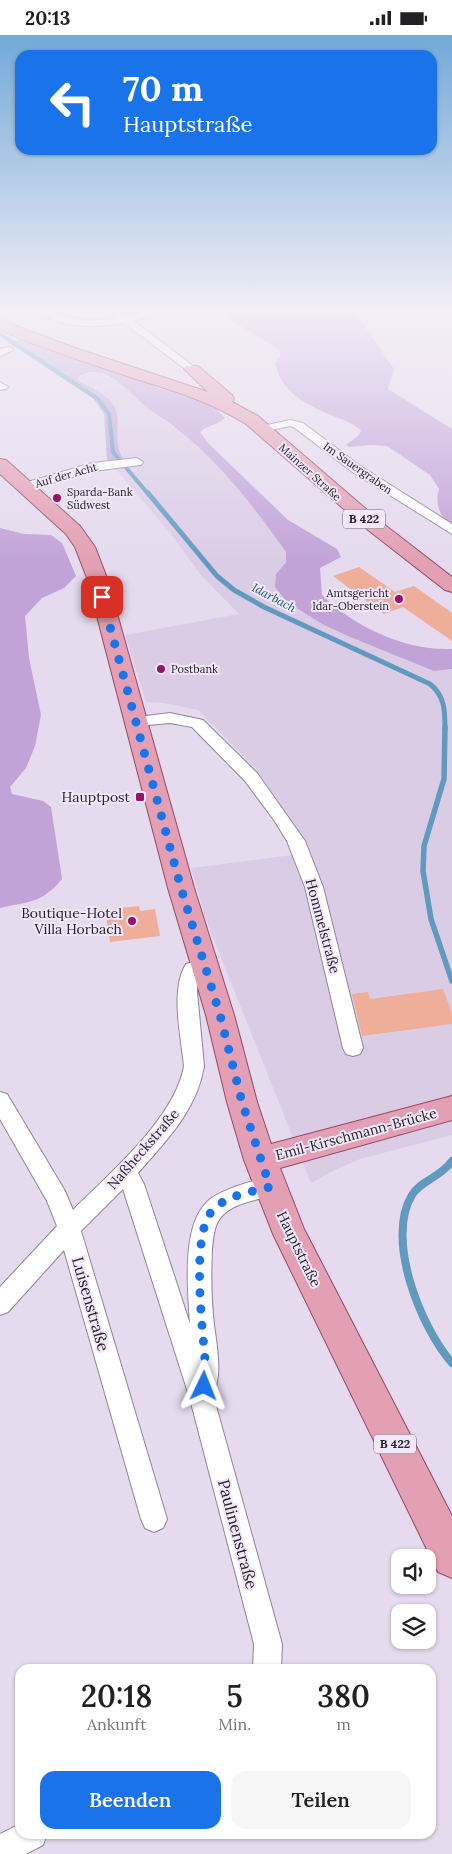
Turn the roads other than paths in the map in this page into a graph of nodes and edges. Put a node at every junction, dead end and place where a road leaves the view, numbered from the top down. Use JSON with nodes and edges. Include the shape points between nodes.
{"nodes":[{"id":1,"x":194,"y":393,"type":"edge"},
{"id":2,"x":221,"y":393,"type":"edge"},
{"id":3,"x":240,"y":412,"type":"junction"},
{"id":4,"x":262,"y":429,"type":"junction"},
{"id":5,"x":133,"y":462,"type":"dead end"},
{"id":6,"x":0,"y":465,"type":"edge"},
{"id":7,"x":25,"y":487,"type":"junction"},
{"id":8,"x":452,"y":530,"type":"edge"},
{"id":9,"x":452,"y":586,"type":"edge"},
{"id":10,"x":136,"y":721,"type":"junction"},
{"id":11,"x":206,"y":965,"type":"junction"},
{"id":12,"x":353,"y":1048,"type":"dead end"},
{"id":13,"x":0,"y":1100,"type":"edge"},
{"id":14,"x":452,"y":1108,"type":"edge"},
{"id":15,"x":126,"y":1172,"type":"junction"},
{"id":16,"x":265,"y":1173,"type":"junction"},
{"id":17,"x":69,"y":1228,"type":"junction"},
{"id":18,"x":0,"y":1304,"type":"edge"},
{"id":19,"x":202,"y":1399,"type":"junction"},
{"id":20,"x":154,"y":1519,"type":"dead end"},
{"id":21,"x":452,"y":1558,"type":"edge"},
{"id":22,"x":266,"y":1664,"type":"edge"},
{"id":23,"x":23,"y":1839,"type":"edge"},
{"id":24,"x":0,"y":1851,"type":"edge"}],
"edges":[{"from":1,"to":3,"type":"main road","number":"B 422"},
{"from":2,"to":3,"type":"main road"},
{"from":3,"to":4,"type":"main road","name":"Mainzer Straße","number":"B 422"},
{"from":4,"to":8,"type":"street","name":"Im Sauergraben","via":[[290,423],[300,425],[355,468]]},
{"from":4,"to":9,"type":"main road","name":"Mainzer Straße","number":"B 422","via":[[399,549]]},
{"from":5,"to":7,"type":"street","name":"Auf der Acht","via":[[92,467]]},
{"from":6,"to":7,"type":"main road","name":"Hauptstraße","number":"B 422"},
{"from":7,"to":10,"type":"main road","name":"Hauptstraße","number":"B 422","via":[[73,530],[85,547]]},
{"from":10,"to":11,"type":"main road","name":"Hauptstraße","number":"B 422","via":[[181,888]]},
{"from":10,"to":12,"type":"street","name":"Hommelstraße","via":[[170,718],[197,723],[252,777],[280,816],[296,841],[314,887]]},
{"from":11,"to":15,"type":"street","name":"Naßheckstraße","via":[[192,969],[188,983],[194,1066],[187,1092],[171,1120]]},
{"from":11,"to":16,"type":"main road","name":"Hauptstraße","number":"B 422","via":[[242,1102]]},
{"from":13,"to":17,"type":"street","name":"Luisenstraße","via":[[56,1198]]},
{"from":14,"to":16,"type":"main road","name":"Emil-Kirschmann-Brücke","via":[[349,1137]]},
{"from":15,"to":17,"type":"street","name":"Naßheckstraße"},
{"from":15,"to":19,"type":"street","name":"Paulinenstraße","via":[[133,1184]]},
{"from":16,"to":19,"type":"street","name":"Paulinenstraße","via":[[212,1211],[202,1234],[199,1264],[206,1372]]},
{"from":16,"to":21,"type":"main road","name":"Hauptstraße","number":"B 422","via":[[290,1233]]},
{"from":17,"to":18,"type":"street","name":"Naßheckstraße"},
{"from":17,"to":20,"type":"street","name":"Luisenstraße"},
{"from":19,"to":22,"type":"street","name":"Paulinenstraße","via":[[268,1644]]},
{"from":23,"to":24,"type":"street"}]}
